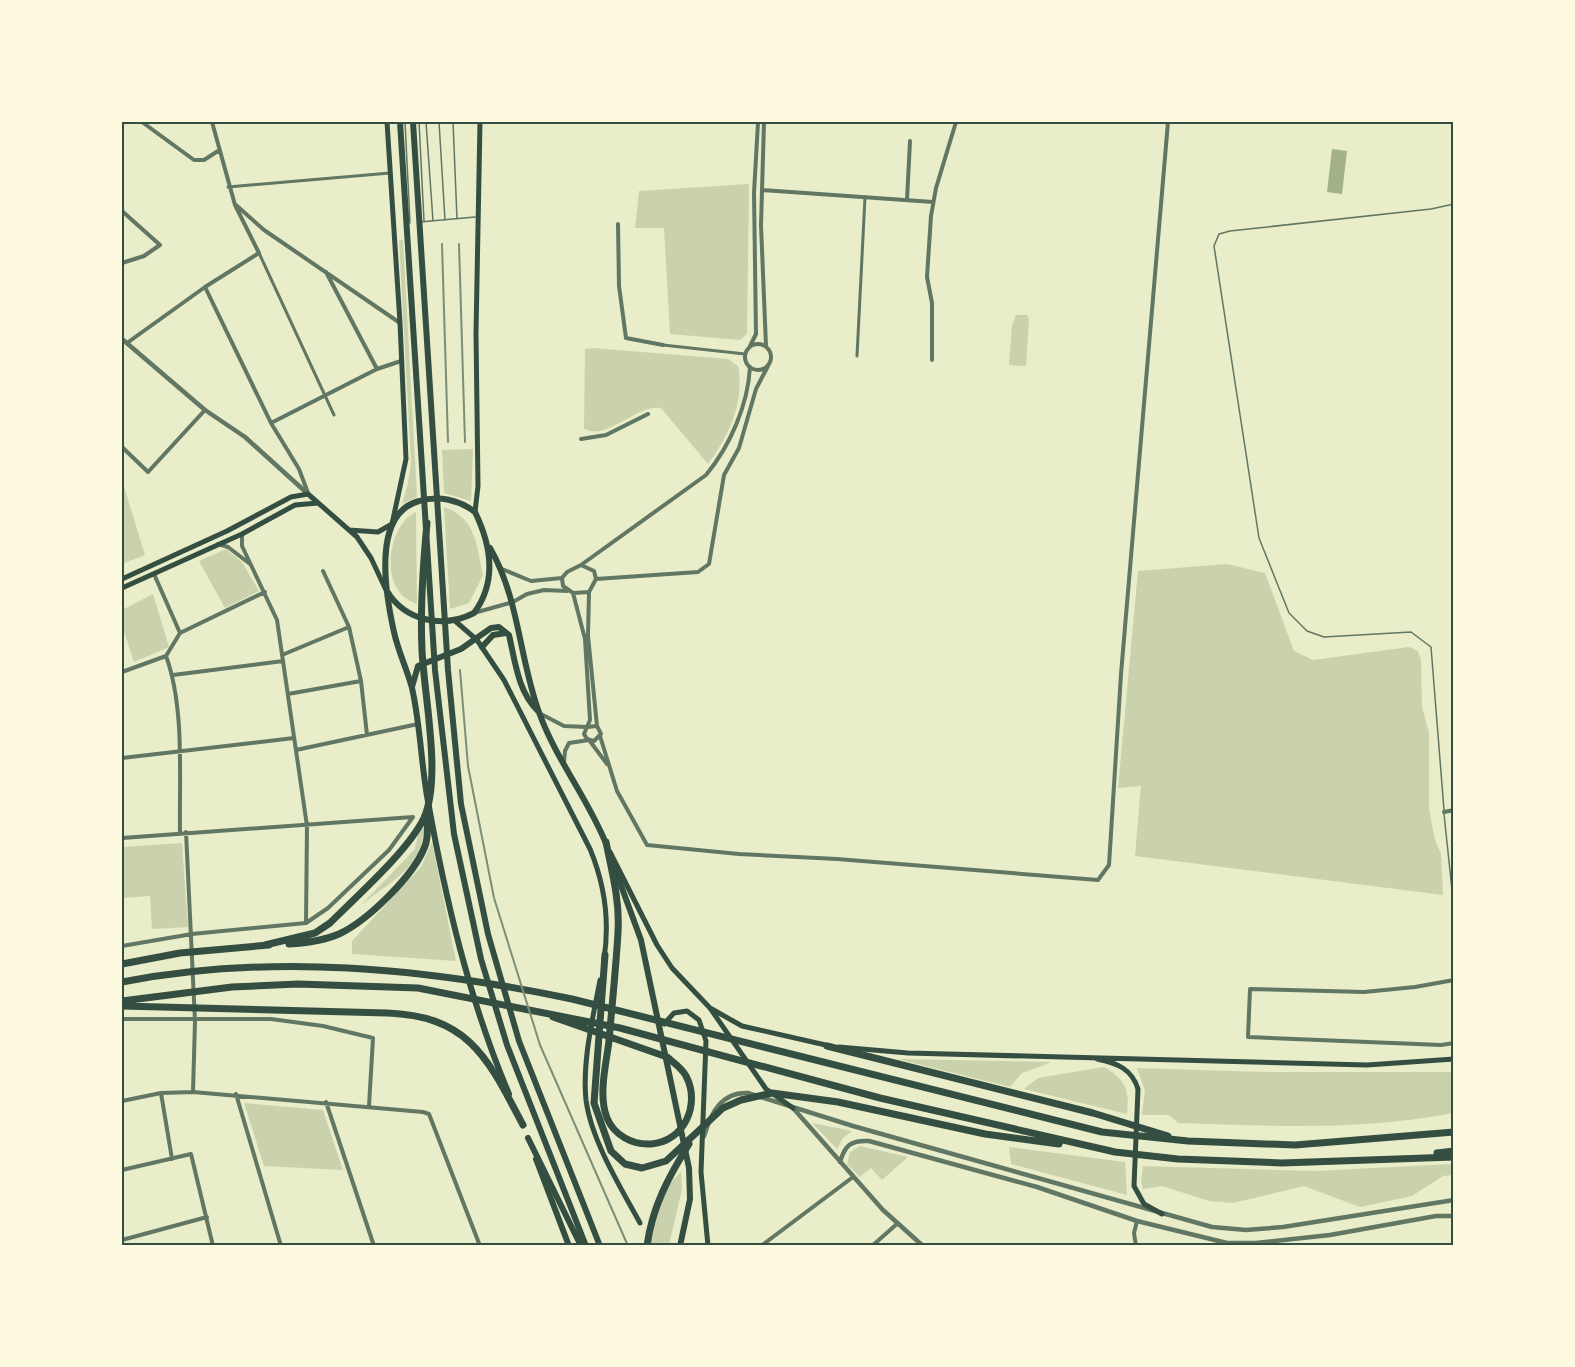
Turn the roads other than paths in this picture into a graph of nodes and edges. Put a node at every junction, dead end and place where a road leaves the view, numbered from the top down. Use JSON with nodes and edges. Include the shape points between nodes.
{"nodes":[{"id":1,"x":142,"y":122,"type":"edge"},
{"id":2,"x":212,"y":122,"type":"edge"},
{"id":3,"x":387,"y":122,"type":"edge"},
{"id":4,"x":400,"y":122,"type":"edge"},
{"id":5,"x":405,"y":122,"type":"edge"},
{"id":6,"x":413,"y":122,"type":"edge"},
{"id":7,"x":419,"y":122,"type":"edge"},
{"id":8,"x":426,"y":122,"type":"edge"},
{"id":9,"x":439,"y":122,"type":"edge"},
{"id":10,"x":453,"y":122,"type":"edge"},
{"id":11,"x":480,"y":122,"type":"edge"},
{"id":12,"x":758,"y":122,"type":"edge"},
{"id":13,"x":764,"y":122,"type":"edge"},
{"id":14,"x":956,"y":122,"type":"edge"},
{"id":15,"x":1168,"y":122,"type":"edge"},
{"id":16,"x":910,"y":141,"type":"dead end"},
{"id":17,"x":218,"y":151,"type":"junction"},
{"id":18,"x":390,"y":173,"type":"junction"},
{"id":19,"x":228,"y":187,"type":"junction"},
{"id":20,"x":762,"y":190,"type":"junction"},
{"id":21,"x":866,"y":197,"type":"junction"},
{"id":22,"x":907,"y":200,"type":"junction"},
{"id":23,"x":933,"y":202,"type":"junction"},
{"id":24,"x":1454,"y":204,"type":"edge"},
{"id":25,"x":235,"y":205,"type":"junction"},
{"id":26,"x":122,"y":211,"type":"edge"},
{"id":27,"x":477,"y":217,"type":"junction"},
{"id":28,"x":457,"y":219,"type":"junction"},
{"id":29,"x":445,"y":220,"type":"junction"},
{"id":30,"x":424,"y":221,"type":"junction"},
{"id":31,"x":433,"y":221,"type":"junction"},
{"id":32,"x":410,"y":223,"type":"junction"},
{"id":33,"x":618,"y":224,"type":"dead end"},
{"id":34,"x":393,"y":225,"type":"junction"},
{"id":35,"x":260,"y":253,"type":"junction"},
{"id":36,"x":122,"y":263,"type":"edge"},
{"id":37,"x":326,"y":272,"type":"junction"},
{"id":38,"x":205,"y":287,"type":"junction"},
{"id":39,"x":400,"y":323,"type":"junction"},
{"id":40,"x":122,"y":339,"type":"edge"},
{"id":41,"x":127,"y":343,"type":"junction"},
{"id":42,"x":663,"y":345,"type":"joint"},
{"id":43,"x":750,"y":346,"type":"junction"},
{"id":44,"x":766,"y":346,"type":"junction"},
{"id":45,"x":122,"y":348,"type":"edge"},
{"id":46,"x":745,"y":354,"type":"junction"},
{"id":47,"x":857,"y":356,"type":"dead end"},
{"id":48,"x":932,"y":360,"type":"dead end"},
{"id":49,"x":402,"y":361,"type":"junction"},
{"id":50,"x":768,"y":366,"type":"junction"},
{"id":51,"x":750,"y":367,"type":"junction"},
{"id":52,"x":377,"y":369,"type":"junction"},
{"id":53,"x":326,"y":396,"type":"junction"},
{"id":54,"x":205,"y":410,"type":"junction"},
{"id":55,"x":648,"y":414,"type":"dead end"},
{"id":56,"x":334,"y":415,"type":"dead end"},
{"id":57,"x":271,"y":423,"type":"junction"},
{"id":58,"x":581,"y":439,"type":"dead end"},
{"id":59,"x":122,"y":447,"type":"edge"},
{"id":60,"x":308,"y":494,"type":"junction"},
{"id":61,"x":318,"y":502,"type":"junction"},
{"id":62,"x":475,"y":512,"type":"junction"},
{"id":63,"x":428,"y":523,"type":"junction"},
{"id":64,"x":393,"y":524,"type":"junction"},
{"id":65,"x":349,"y":530,"type":"junction"},
{"id":66,"x":242,"y":534,"type":"junction"},
{"id":67,"x":218,"y":544,"type":"junction"},
{"id":68,"x":488,"y":544,"type":"junction"},
{"id":69,"x":250,"y":564,"type":"junction"},
{"id":70,"x":580,"y":565,"type":"junction"},
{"id":71,"x":502,"y":569,"type":"junction"},
{"id":72,"x":323,"y":571,"type":"dead end"},
{"id":73,"x":154,"y":574,"type":"junction"},
{"id":74,"x":562,"y":578,"type":"junction"},
{"id":75,"x":122,"y":579,"type":"edge"},
{"id":76,"x":596,"y":579,"type":"junction"},
{"id":77,"x":122,"y":588,"type":"edge"},
{"id":78,"x":387,"y":591,"type":"junction"},
{"id":79,"x":265,"y":592,"type":"junction"},
{"id":80,"x":570,"y":592,"type":"junction"},
{"id":81,"x":589,"y":592,"type":"junction"},
{"id":82,"x":513,"y":602,"type":"junction"},
{"id":83,"x":474,"y":613,"type":"junction"},
{"id":84,"x":454,"y":620,"type":"junction"},
{"id":85,"x":349,"y":627,"type":"junction"},
{"id":86,"x":180,"y":633,"type":"junction"},
{"id":87,"x":509,"y":635,"type":"junction"},
{"id":88,"x":477,"y":640,"type":"junction"},
{"id":89,"x":482,"y":647,"type":"junction"},
{"id":90,"x":282,"y":655,"type":"junction"},
{"id":91,"x":166,"y":656,"type":"junction"},
{"id":92,"x":283,"y":661,"type":"junction"},
{"id":93,"x":122,"y":672,"type":"edge"},
{"id":94,"x":173,"y":675,"type":"junction"},
{"id":95,"x":361,"y":681,"type":"junction"},
{"id":96,"x":412,"y":688,"type":"junction"},
{"id":97,"x":288,"y":694,"type":"junction"},
{"id":98,"x":538,"y":712,"type":"junction"},
{"id":99,"x":418,"y":724,"type":"junction"},
{"id":100,"x":597,"y":726,"type":"junction"},
{"id":101,"x":587,"y":727,"type":"junction"},
{"id":102,"x":368,"y":735,"type":"junction"},
{"id":103,"x":600,"y":736,"type":"junction"},
{"id":104,"x":294,"y":738,"type":"junction"},
{"id":105,"x":589,"y":740,"type":"junction"},
{"id":106,"x":296,"y":750,"type":"junction"},
{"id":107,"x":179,"y":751,"type":"junction"},
{"id":108,"x":122,"y":758,"type":"edge"},
{"id":109,"x":564,"y":765,"type":"junction"},
{"id":110,"x":611,"y":769,"type":"junction"},
{"id":111,"x":426,"y":794,"type":"junction"},
{"id":112,"x":1454,"y":810,"type":"edge"},
{"id":113,"x":1444,"y":812,"type":"junction"},
{"id":114,"x":307,"y":826,"type":"junction"},
{"id":115,"x":186,"y":832,"type":"junction"},
{"id":116,"x":180,"y":833,"type":"junction"},
{"id":117,"x":122,"y":838,"type":"edge"},
{"id":118,"x":606,"y":842,"type":"junction"},
{"id":119,"x":1454,"y":909,"type":"edge"},
{"id":120,"x":306,"y":923,"type":"junction"},
{"id":121,"x":192,"y":933,"type":"junction"},
{"id":122,"x":265,"y":945,"type":"junction"},
{"id":123,"x":122,"y":946,"type":"edge"},
{"id":124,"x":604,"y":955,"type":"junction"},
{"id":125,"x":122,"y":964,"type":"edge"},
{"id":126,"x":1454,"y":980,"type":"edge"},
{"id":127,"x":122,"y":982,"type":"edge"},
{"id":128,"x":122,"y":1000,"type":"edge"},
{"id":129,"x":122,"y":1006,"type":"edge"},
{"id":130,"x":522,"y":1007,"type":"junction"},
{"id":131,"x":710,"y":1008,"type":"junction"},
{"id":132,"x":122,"y":1019,"type":"edge"},
{"id":133,"x":195,"y":1021,"type":"junction"},
{"id":134,"x":661,"y":1035,"type":"junction"},
{"id":135,"x":1454,"y":1042,"type":"edge"},
{"id":136,"x":827,"y":1046,"type":"junction"},
{"id":137,"x":1084,"y":1056,"type":"junction"},
{"id":138,"x":1454,"y":1059,"type":"edge"},
{"id":139,"x":193,"y":1092,"type":"junction"},
{"id":140,"x":161,"y":1093,"type":"junction"},
{"id":141,"x":236,"y":1094,"type":"junction"},
{"id":142,"x":122,"y":1101,"type":"edge"},
{"id":143,"x":326,"y":1102,"type":"junction"},
{"id":144,"x":369,"y":1106,"type":"junction"},
{"id":145,"x":793,"y":1108,"type":"junction"},
{"id":146,"x":522,"y":1125,"type":"junction"},
{"id":147,"x":1454,"y":1127,"type":"edge"},
{"id":148,"x":1454,"y":1132,"type":"edge"},
{"id":149,"x":695,"y":1134,"type":"junction"},
{"id":150,"x":1414,"y":1137,"type":"junction"},
{"id":151,"x":528,"y":1138,"type":"junction"},
{"id":152,"x":703,"y":1139,"type":"junction"},
{"id":153,"x":1188,"y":1142,"type":"junction"},
{"id":154,"x":1454,"y":1151,"type":"edge"},
{"id":155,"x":1115,"y":1152,"type":"junction"},
{"id":156,"x":1414,"y":1157,"type":"junction"},
{"id":157,"x":1454,"y":1157,"type":"edge"},
{"id":158,"x":172,"y":1159,"type":"junction"},
{"id":159,"x":840,"y":1162,"type":"junction"},
{"id":160,"x":122,"y":1170,"type":"edge"},
{"id":161,"x":853,"y":1177,"type":"junction"},
{"id":162,"x":1454,"y":1200,"type":"edge"},
{"id":163,"x":1162,"y":1214,"type":"junction"},
{"id":164,"x":1454,"y":1216,"type":"edge"},
{"id":165,"x":207,"y":1217,"type":"junction"},
{"id":166,"x":1137,"y":1221,"type":"junction"},
{"id":167,"x":640,"y":1223,"type":"dead end"},
{"id":168,"x":898,"y":1223,"type":"junction"},
{"id":169,"x":122,"y":1240,"type":"edge"},
{"id":170,"x":213,"y":1245,"type":"edge"},
{"id":171,"x":281,"y":1245,"type":"edge"},
{"id":172,"x":374,"y":1245,"type":"edge"},
{"id":173,"x":480,"y":1245,"type":"edge"},
{"id":174,"x":569,"y":1245,"type":"edge"},
{"id":175,"x":581,"y":1245,"type":"edge"},
{"id":176,"x":586,"y":1245,"type":"edge"},
{"id":177,"x":600,"y":1245,"type":"edge"},
{"id":178,"x":647,"y":1245,"type":"edge"},
{"id":179,"x":680,"y":1245,"type":"edge"},
{"id":180,"x":708,"y":1245,"type":"edge"},
{"id":181,"x":761,"y":1245,"type":"edge"},
{"id":182,"x":872,"y":1245,"type":"edge"},
{"id":183,"x":923,"y":1245,"type":"edge"},
{"id":184,"x":1136,"y":1245,"type":"edge"}],
"edges":[{"from":1,"to":17,"type":"street","via":[[194,160],[204,160]]},
{"from":2,"to":17,"type":"street"},
{"from":3,"to":18,"type":"main road"},
{"from":4,"to":63,"type":"main road"},
{"from":5,"to":32,"type":"lane"},
{"from":6,"to":177,"type":"main road","via":[[461,804],[480,903],[519,1041]]},
{"from":7,"to":30,"type":"lane"},
{"from":8,"to":31,"type":"lane"},
{"from":9,"to":29,"type":"lane"},
{"from":10,"to":28,"type":"lane"},
{"from":11,"to":27,"type":"main road"},
{"from":12,"to":43,"type":"street","via":[[754,193],[756,327]]},
{"from":13,"to":20,"type":"street"},
{"from":14,"to":23,"type":"street"},
{"from":15,"to":110,"type":"street","via":[[1121,674],[1110,865],[1098,880],[647,845],[617,791]]},
{"from":16,"to":22,"type":"street"},
{"from":17,"to":19,"type":"street"},
{"from":18,"to":19,"type":"street"},
{"from":18,"to":34,"type":"main road"},
{"from":19,"to":25,"type":"street"},
{"from":20,"to":21,"type":"street"},
{"from":20,"to":44,"type":"street"},
{"from":21,"to":22,"type":"street"},
{"from":21,"to":47,"type":"street"},
{"from":22,"to":23,"type":"street"},
{"from":23,"to":48,"type":"street","via":[[927,277],[932,303]]},
{"from":24,"to":113,"type":"lane","via":[[1230,231],[1219,234],[1214,246],[1259,538],[1288,613],[1307,631],[1324,637],[1412,632],[1431,647]]},
{"from":25,"to":35,"type":"street"},
{"from":25,"to":37,"type":"street"},
{"from":26,"to":36,"type":"street","via":[[160,245],[144,256]]},
{"from":27,"to":28,"type":"lane"},
{"from":27,"to":62,"type":"main road"},
{"from":28,"to":29,"type":"lane"},
{"from":29,"to":31,"type":"lane"},
{"from":30,"to":31,"type":"lane"},
{"from":30,"to":32,"type":"lane"},
{"from":32,"to":34,"type":"lane"},
{"from":33,"to":42,"type":"street","via":[[619,286],[626,338]]},
{"from":34,"to":39,"type":"main road"},
{"from":35,"to":38,"type":"street"},
{"from":35,"to":53,"type":"street"},
{"from":37,"to":39,"type":"street"},
{"from":37,"to":52,"type":"street"},
{"from":38,"to":41,"type":"street"},
{"from":38,"to":57,"type":"street"},
{"from":39,"to":49,"type":"main road"},
{"from":40,"to":41,"type":"street"},
{"from":41,"to":45,"type":"street"},
{"from":41,"to":54,"type":"street"},
{"from":42,"to":46,"type":"street"},
{"from":43,"to":44,"type":"street"},
{"from":43,"to":46,"type":"street"},
{"from":44,"to":50,"type":"street","via":[[771,356]]},
{"from":46,"to":51,"type":"street"},
{"from":49,"to":52,"type":"street"},
{"from":49,"to":64,"type":"main road","via":[[406,459]]},
{"from":50,"to":51,"type":"street","via":[[761,370]]},
{"from":50,"to":76,"type":"street","via":[[756,389],[739,448],[724,475],[709,564],[698,572]]},
{"from":51,"to":70,"type":"street","via":[[736,422],[722,456],[706,475]]},
{"from":52,"to":53,"type":"street"},
{"from":53,"to":56,"type":"street"},
{"from":53,"to":57,"type":"street"},
{"from":54,"to":59,"type":"street","via":[[148,472]]},
{"from":54,"to":60,"type":"street","via":[[245,437]]},
{"from":55,"to":58,"type":"street","via":[[606,435]]},
{"from":57,"to":60,"type":"street","via":[[299,469]]},
{"from":60,"to":61,"type":"main road"},
{"from":60,"to":75,"type":"main road","via":[[291,497]]},
{"from":61,"to":65,"type":"main road"},
{"from":61,"to":66,"type":"main road","via":[[295,505]]},
{"from":62,"to":64,"type":"main road","via":[[453,500],[430,499],[410,504]]},
{"from":62,"to":68,"type":"main road"},
{"from":63,"to":122,"type":"highway","via":[[422,649],[432,779],[425,816],[411,839],[330,923],[315,933]]},
{"from":63,"to":176,"type":"main road","via":[[440,731],[468,906],[507,1045]]},
{"from":64,"to":65,"type":"main road","via":[[378,532]]},
{"from":64,"to":78,"type":"main road","via":[[385,566]]},
{"from":65,"to":78,"type":"main road","via":[[371,558]]},
{"from":66,"to":67,"type":"main road"},
{"from":66,"to":69,"type":"street","via":[[242,546]]},
{"from":67,"to":69,"type":"street"},
{"from":67,"to":73,"type":"main road"},
{"from":68,"to":71,"type":"main road"},
{"from":68,"to":83,"type":"main road","via":[[490,568],[486,589]]},
{"from":69,"to":79,"type":"street"},
{"from":70,"to":74,"type":"street"},
{"from":70,"to":76,"type":"street","via":[[594,571]]},
{"from":71,"to":74,"type":"street","via":[[531,580]]},
{"from":71,"to":82,"type":"main road"},
{"from":72,"to":85,"type":"street"},
{"from":73,"to":77,"type":"main road"},
{"from":73,"to":86,"type":"street"},
{"from":74,"to":80,"type":"street","via":[[563,586]]},
{"from":76,"to":81,"type":"street"},
{"from":78,"to":84,"type":"main road","via":[[411,615]]},
{"from":78,"to":96,"type":"main road","via":[[394,633]]},
{"from":79,"to":86,"type":"street"},
{"from":79,"to":90,"type":"street","via":[[277,620]]},
{"from":80,"to":81,"type":"street"},
{"from":80,"to":82,"type":"street","via":[[544,590]]},
{"from":80,"to":101,"type":"street","via":[[585,639],[590,714]]},
{"from":81,"to":100,"type":"street","via":[[588,636]]},
{"from":82,"to":83,"type":"street"},
{"from":82,"to":98,"type":"main road"},
{"from":83,"to":84,"type":"main road"},
{"from":84,"to":88,"type":"main road"},
{"from":85,"to":90,"type":"street"},
{"from":85,"to":95,"type":"street"},
{"from":86,"to":91,"type":"street"},
{"from":87,"to":88,"type":"main road","via":[[495,627]]},
{"from":87,"to":89,"type":"main road","via":[[493,635]]},
{"from":87,"to":98,"type":"main road","via":[[522,687]]},
{"from":88,"to":89,"type":"main road"},
{"from":88,"to":96,"type":"main road","via":[[418,666]]},
{"from":89,"to":124,"type":"main road","via":[[504,680],[590,849],[606,898]]},
{"from":90,"to":92,"type":"street"},
{"from":91,"to":93,"type":"street"},
{"from":91,"to":94,"type":"street"},
{"from":92,"to":94,"type":"street"},
{"from":92,"to":97,"type":"street"},
{"from":94,"to":107,"type":"street"},
{"from":95,"to":97,"type":"street"},
{"from":95,"to":102,"type":"street"},
{"from":96,"to":99,"type":"main road"},
{"from":97,"to":104,"type":"street"},
{"from":98,"to":101,"type":"street","via":[[564,726]]},
{"from":98,"to":109,"type":"main road"},
{"from":99,"to":102,"type":"street"},
{"from":99,"to":111,"type":"main road"},
{"from":100,"to":101,"type":"street"},
{"from":100,"to":103,"type":"street"},
{"from":101,"to":105,"type":"street","via":[[584,734]]},
{"from":102,"to":106,"type":"street"},
{"from":103,"to":105,"type":"street"},
{"from":103,"to":110,"type":"street"},
{"from":104,"to":106,"type":"street"},
{"from":104,"to":107,"type":"street"},
{"from":105,"to":109,"type":"street","via":[[569,742]]},
{"from":105,"to":110,"type":"street"},
{"from":106,"to":114,"type":"street"},
{"from":107,"to":108,"type":"street"},
{"from":107,"to":116,"type":"street"},
{"from":109,"to":118,"type":"main road"},
{"from":111,"to":122,"type":"highway","via":[[425,845],[416,865],[395,887],[340,934],[319,941]]},
{"from":111,"to":146,"type":"main road","via":[[477,1010]]},
{"from":112,"to":113,"type":"street"},
{"from":113,"to":119,"type":"lane"},
{"from":114,"to":115,"type":"street"},
{"from":114,"to":120,"type":"street"},
{"from":114,"to":120,"type":"street","via":[[413,817],[388,850],[328,908]]},
{"from":115,"to":116,"type":"street"},
{"from":115,"to":121,"type":"street"},
{"from":116,"to":117,"type":"street"},
{"from":118,"to":130,"type":"highway","via":[[618,901],[618,930],[603,1088],[607,1118],[615,1130],[632,1142],[658,1143],[678,1132],[690,1114],[691,1088],[678,1066],[667,1057]]},
{"from":118,"to":131,"type":"main road","via":[[657,945],[672,968]]},
{"from":118,"to":134,"type":"main road","via":[[641,940]]},
{"from":120,"to":121,"type":"street"},
{"from":121,"to":123,"type":"street"},
{"from":121,"to":133,"type":"street"},
{"from":122,"to":125,"type":"highway","via":[[180,953]]},
{"from":124,"to":149,"type":"highway","via":[[594,1104],[611,1151],[625,1164],[642,1168],[666,1161]]},
{"from":124,"to":167,"type":"main road","via":[[588,1052],[586,1100],[611,1168]]},
{"from":126,"to":135,"type":"street","via":[[1364,992],[1250,989],[1248,1037],[1441,1045]]},
{"from":127,"to":153,"type":"highway","via":[[209,970],[302,966],[453,977],[572,999],[1102,1132]]},
{"from":128,"to":130,"type":"highway","via":[[232,987],[309,985],[418,988]]},
{"from":129,"to":146,"type":"highway","via":[[406,1013],[426,1017],[456,1031],[491,1065]]},
{"from":130,"to":155,"type":"highway"},
{"from":131,"to":136,"type":"main road","via":[[742,1026]]},
{"from":131,"to":145,"type":"main road","via":[[766,1089]]},
{"from":132,"to":133,"type":"street"},
{"from":133,"to":139,"type":"street"},
{"from":133,"to":144,"type":"street","via":[[271,1019],[373,1038]]},
{"from":134,"to":152,"type":"main road","via":[[667,1018],[680,1011],[693,1013],[703,1029],[707,1063]]},
{"from":134,"to":179,"type":"main road","via":[[689,1168],[690,1199]]},
{"from":136,"to":137,"type":"main road","via":[[908,1053]]},
{"from":136,"to":153,"type":"highway","via":[[1093,1113]]},
{"from":137,"to":138,"type":"main road","via":[[1367,1065]]},
{"from":137,"to":163,"type":"main road","via":[[1122,1067],[1134,1078],[1138,1089],[1134,1186],[1144,1204]]},
{"from":139,"to":140,"type":"street"},
{"from":139,"to":141,"type":"street"},
{"from":140,"to":142,"type":"street"},
{"from":140,"to":158,"type":"street"},
{"from":141,"to":143,"type":"street"},
{"from":141,"to":171,"type":"street"},
{"from":143,"to":144,"type":"street"},
{"from":143,"to":172,"type":"street"},
{"from":144,"to":173,"type":"street","via":[[416,1109],[429,1114]]},
{"from":145,"to":152,"type":"street","via":[[748,1093],[732,1095],[714,1110]]},
{"from":145,"to":159,"type":"street"},
{"from":145,"to":163,"type":"street"},
{"from":146,"to":151,"type":"main road"},
{"from":147,"to":150,"type":"highway"},
{"from":148,"to":150,"type":"highway"},
{"from":149,"to":155,"type":"highway","via":[[723,1108],[772,1093],[838,1102],[985,1134]]},
{"from":149,"to":178,"type":"highway","via":[[656,1204]]},
{"from":150,"to":153,"type":"highway","via":[[1295,1145]]},
{"from":151,"to":174,"type":"main road"},
{"from":151,"to":175,"type":"main road"},
{"from":152,"to":180,"type":"main road","via":[[703,1208]]},
{"from":154,"to":156,"type":"highway"},
{"from":155,"to":156,"type":"highway","via":[[1282,1163]]},
{"from":156,"to":157,"type":"highway"},
{"from":158,"to":160,"type":"street"},
{"from":158,"to":165,"type":"street","via":[[191,1154]]},
{"from":159,"to":161,"type":"street"},
{"from":159,"to":166,"type":"street","via":[[851,1142],[868,1141],[1037,1187]]},
{"from":161,"to":168,"type":"street"},
{"from":161,"to":181,"type":"street"},
{"from":162,"to":163,"type":"street","via":[[1246,1230],[1212,1227]]},
{"from":164,"to":166,"type":"street","via":[[1248,1243],[1214,1241]]},
{"from":165,"to":169,"type":"street"},
{"from":165,"to":170,"type":"street"},
{"from":166,"to":184,"type":"street"},
{"from":168,"to":182,"type":"street"},
{"from":168,"to":183,"type":"street"}]}
